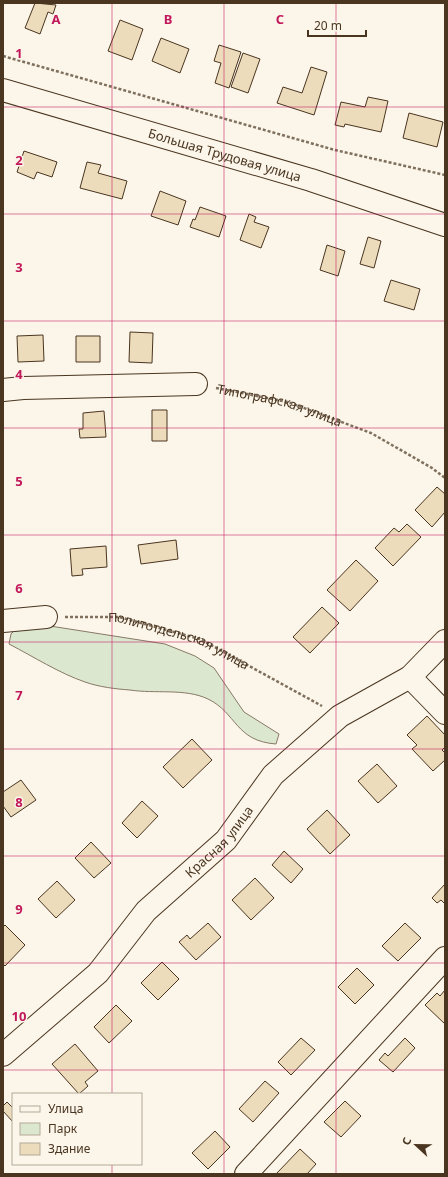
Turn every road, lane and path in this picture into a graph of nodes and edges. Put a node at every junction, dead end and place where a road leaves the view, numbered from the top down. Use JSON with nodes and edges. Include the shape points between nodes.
{"nodes":[{"id":1,"x":3,"y":56,"type":"edge"},
{"id":2,"x":3,"y":90,"type":"edge"},
{"id":3,"x":445,"y":176,"type":"edge"},
{"id":4,"x":445,"y":225,"type":"edge"},
{"id":5,"x":196,"y":384,"type":"joint"},
{"id":6,"x":3,"y":390,"type":"edge"},
{"id":7,"x":445,"y":478,"type":"edge"},
{"id":8,"x":46,"y":617,"type":"joint"},
{"id":9,"x":3,"y":621,"type":"edge"},
{"id":10,"x":445,"y":641,"type":"edge"},
{"id":11,"x":410,"y":677,"type":"junction"},
{"id":12,"x":445,"y":713,"type":"edge"},
{"id":13,"x":340,"y":716,"type":"junction"},
{"id":14,"x":445,"y":958,"type":"edge"},
{"id":15,"x":3,"y":1055,"type":"edge"},
{"id":16,"x":246,"y":1174,"type":"edge"}],
"edges":[{"from":1,"to":3,"type":"path","via":[[335,150]]},
{"from":2,"to":4,"type":"street","name":"Большая Трудовая улица","via":[[311,180]]},
{"from":5,"to":6,"type":"street"},
{"from":5,"to":7,"type":"path","name":"Типографская улица","via":[[288,402],[371,433]]},
{"from":8,"to":9,"type":"street"},
{"from":8,"to":13,"type":"path","name":"Политотдельская улица","via":[[119,617],[200,638]]},
{"from":10,"to":11,"type":"street","name":"Красная улица"},
{"from":11,"to":12,"type":"street"},
{"from":11,"to":13,"type":"street","name":"Красная улица"},
{"from":13,"to":15,"type":"street","name":"Красная улица","via":[[273,775],[226,840],[146,911],[98,973]]},
{"from":14,"to":16,"type":"street"}]}
